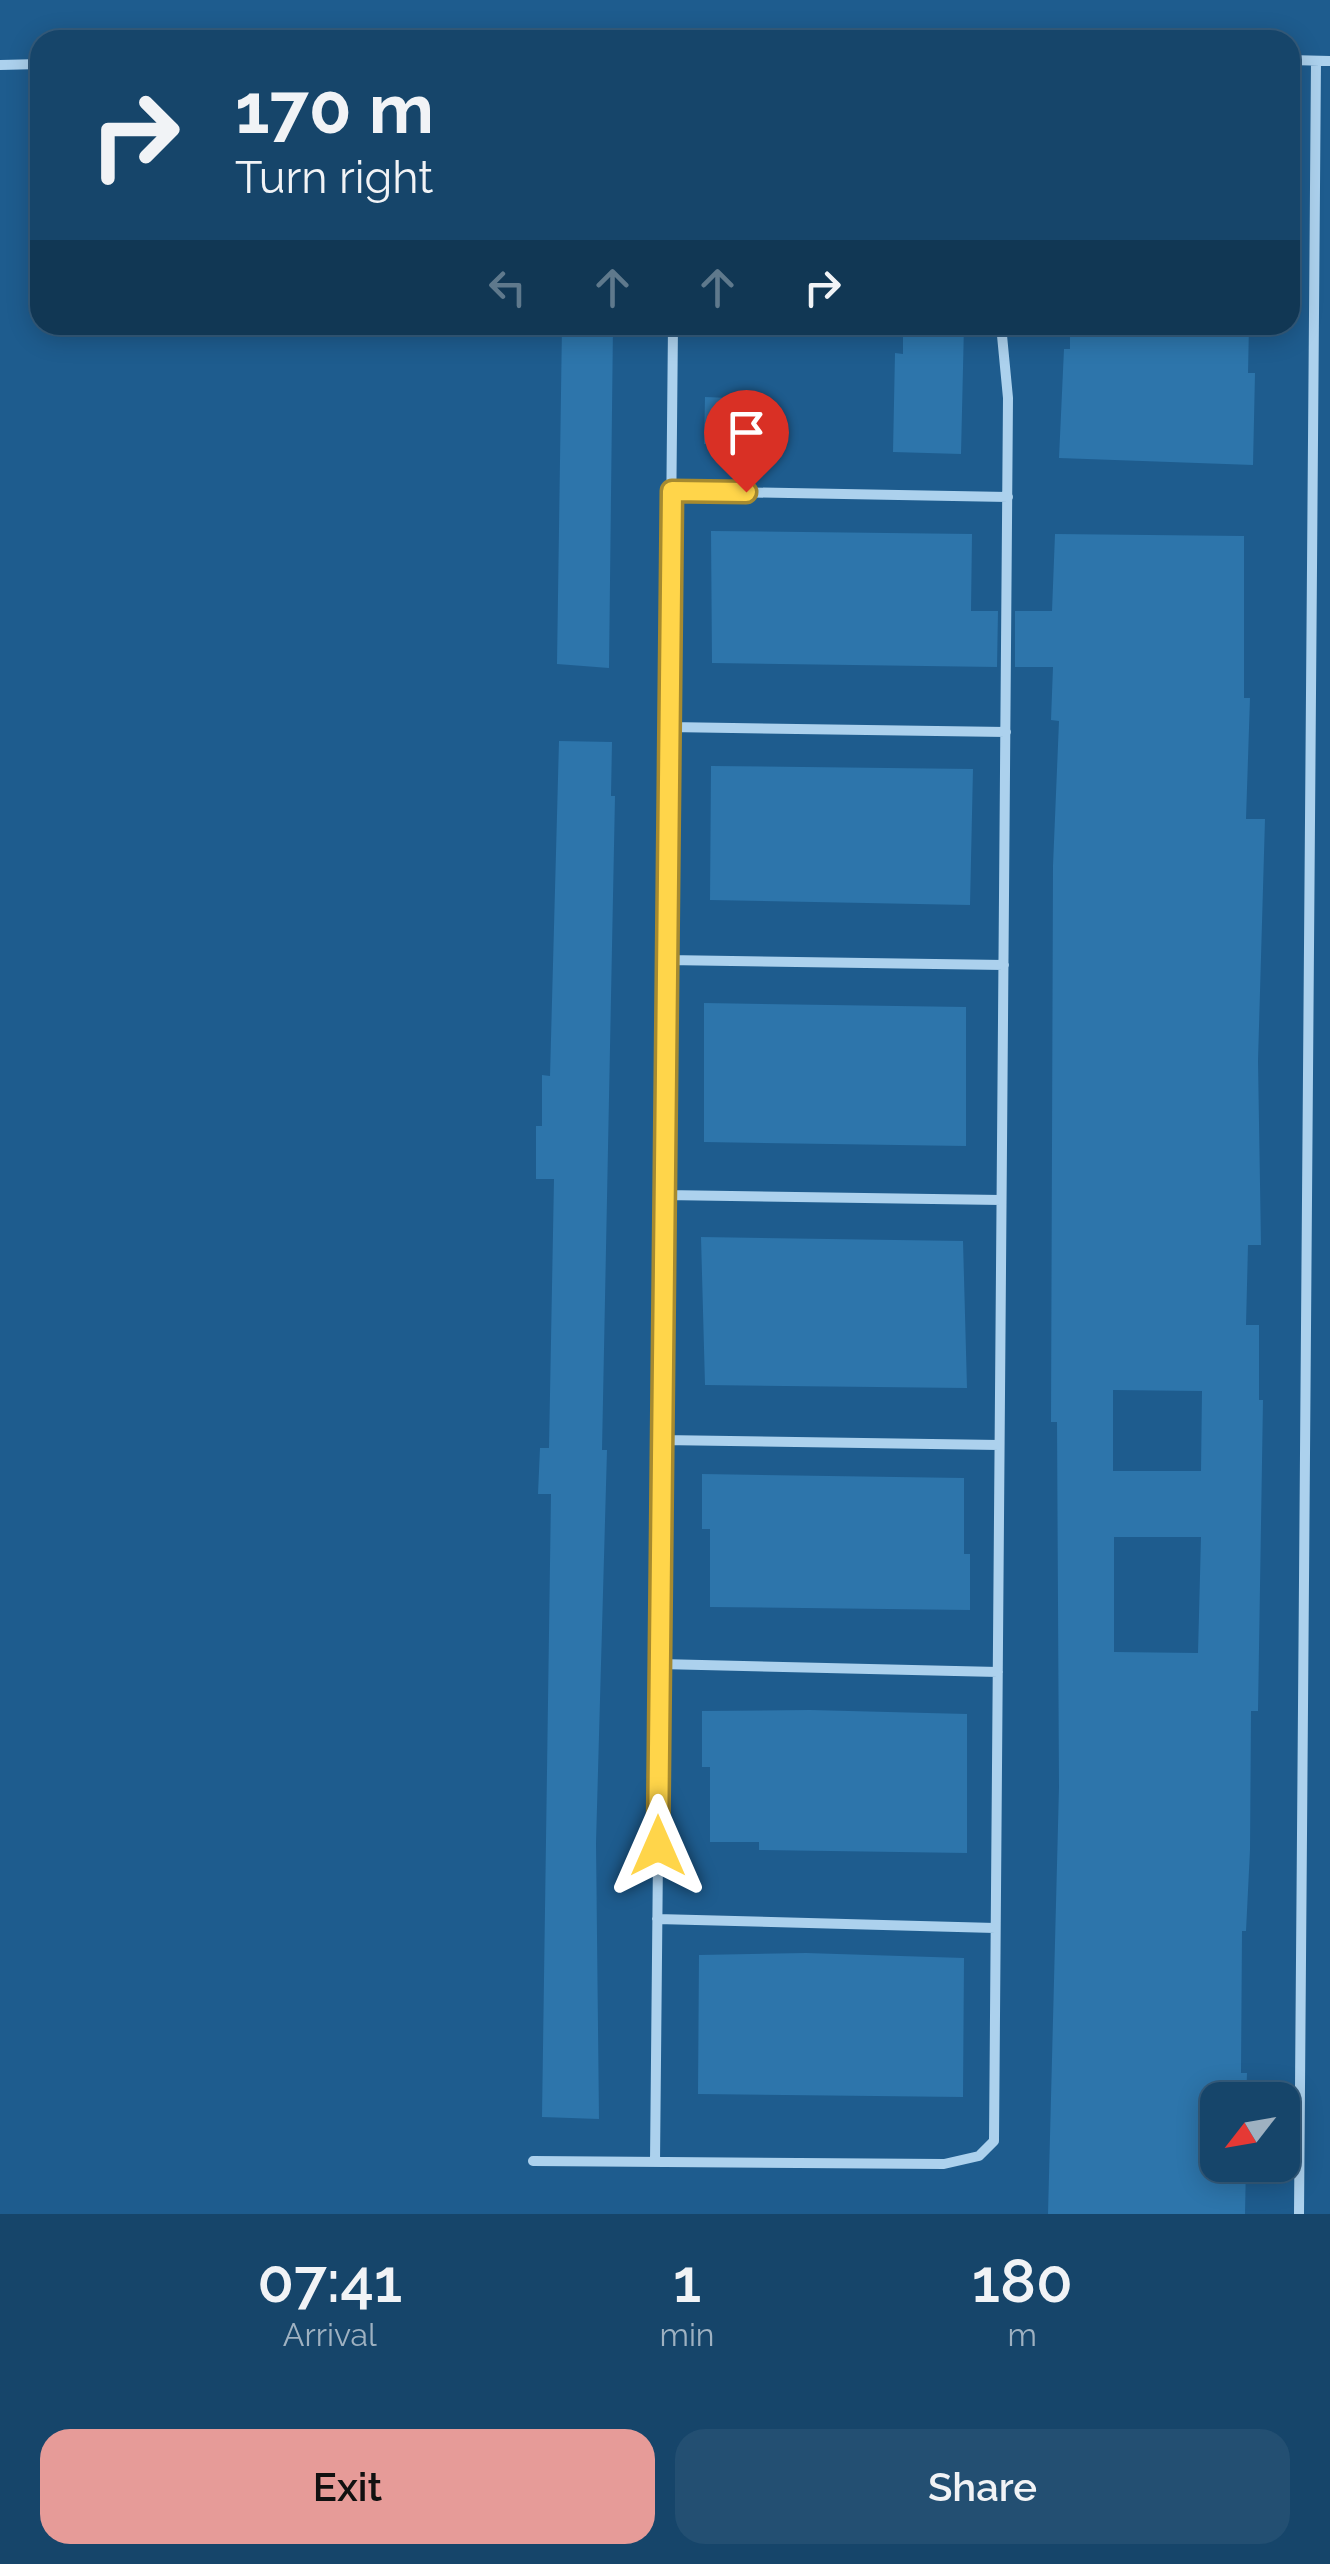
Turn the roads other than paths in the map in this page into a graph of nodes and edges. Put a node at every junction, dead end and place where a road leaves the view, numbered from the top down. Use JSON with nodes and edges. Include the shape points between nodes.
{"nodes":[{"id":1,"x":1300,"y":60,"type":"edge"},
{"id":2,"x":1330,"y":60,"type":"edge"},
{"id":3,"x":1316,"y":61,"type":"junction"},
{"id":4,"x":30,"y":64,"type":"edge"},
{"id":5,"x":0,"y":65,"type":"edge"},
{"id":6,"x":674,"y":335,"type":"edge"},
{"id":7,"x":1003,"y":335,"type":"edge"},
{"id":8,"x":672,"y":491,"type":"junction"},
{"id":9,"x":1008,"y":497,"type":"junction"},
{"id":10,"x":669,"y":726,"type":"junction"},
{"id":11,"x":1006,"y":732,"type":"junction"},
{"id":12,"x":667,"y":960,"type":"junction"},
{"id":13,"x":1004,"y":966,"type":"junction"},
{"id":14,"x":664,"y":1195,"type":"junction"},
{"id":15,"x":1002,"y":1200,"type":"junction"},
{"id":16,"x":662,"y":1440,"type":"junction"},
{"id":17,"x":999,"y":1445,"type":"junction"},
{"id":18,"x":660,"y":1664,"type":"junction"},
{"id":19,"x":998,"y":1672,"type":"junction"},
{"id":20,"x":657,"y":1920,"type":"junction"},
{"id":21,"x":996,"y":1928,"type":"junction"},
{"id":22,"x":533,"y":2162,"type":"dead end"},
{"id":23,"x":654,"y":2162,"type":"junction"},
{"id":24,"x":1299,"y":2214,"type":"edge"}],
"edges":[{"from":1,"to":3,"type":"street"},
{"from":2,"to":3,"type":"street"},
{"from":3,"to":24,"type":"street"},
{"from":4,"to":5,"type":"street"},
{"from":6,"to":8,"type":"street"},
{"from":7,"to":9,"type":"street"},
{"from":8,"to":9,"type":"street"},
{"from":8,"to":10,"type":"street"},
{"from":9,"to":11,"type":"street"},
{"from":10,"to":11,"type":"street"},
{"from":10,"to":12,"type":"street"},
{"from":11,"to":13,"type":"street"},
{"from":12,"to":13,"type":"street"},
{"from":12,"to":14,"type":"street"},
{"from":13,"to":15,"type":"street"},
{"from":14,"to":15,"type":"street"},
{"from":14,"to":16,"type":"street"},
{"from":15,"to":17,"type":"street"},
{"from":16,"to":17,"type":"street"},
{"from":16,"to":18,"type":"street"},
{"from":17,"to":19,"type":"street"},
{"from":18,"to":19,"type":"street"},
{"from":18,"to":20,"type":"street"},
{"from":19,"to":21,"type":"street"},
{"from":20,"to":21,"type":"street"},
{"from":20,"to":23,"type":"street"},
{"from":21,"to":23,"type":"street","via":[[994,2141],[980,2156],[944,2164]]},
{"from":22,"to":23,"type":"street"}]}
